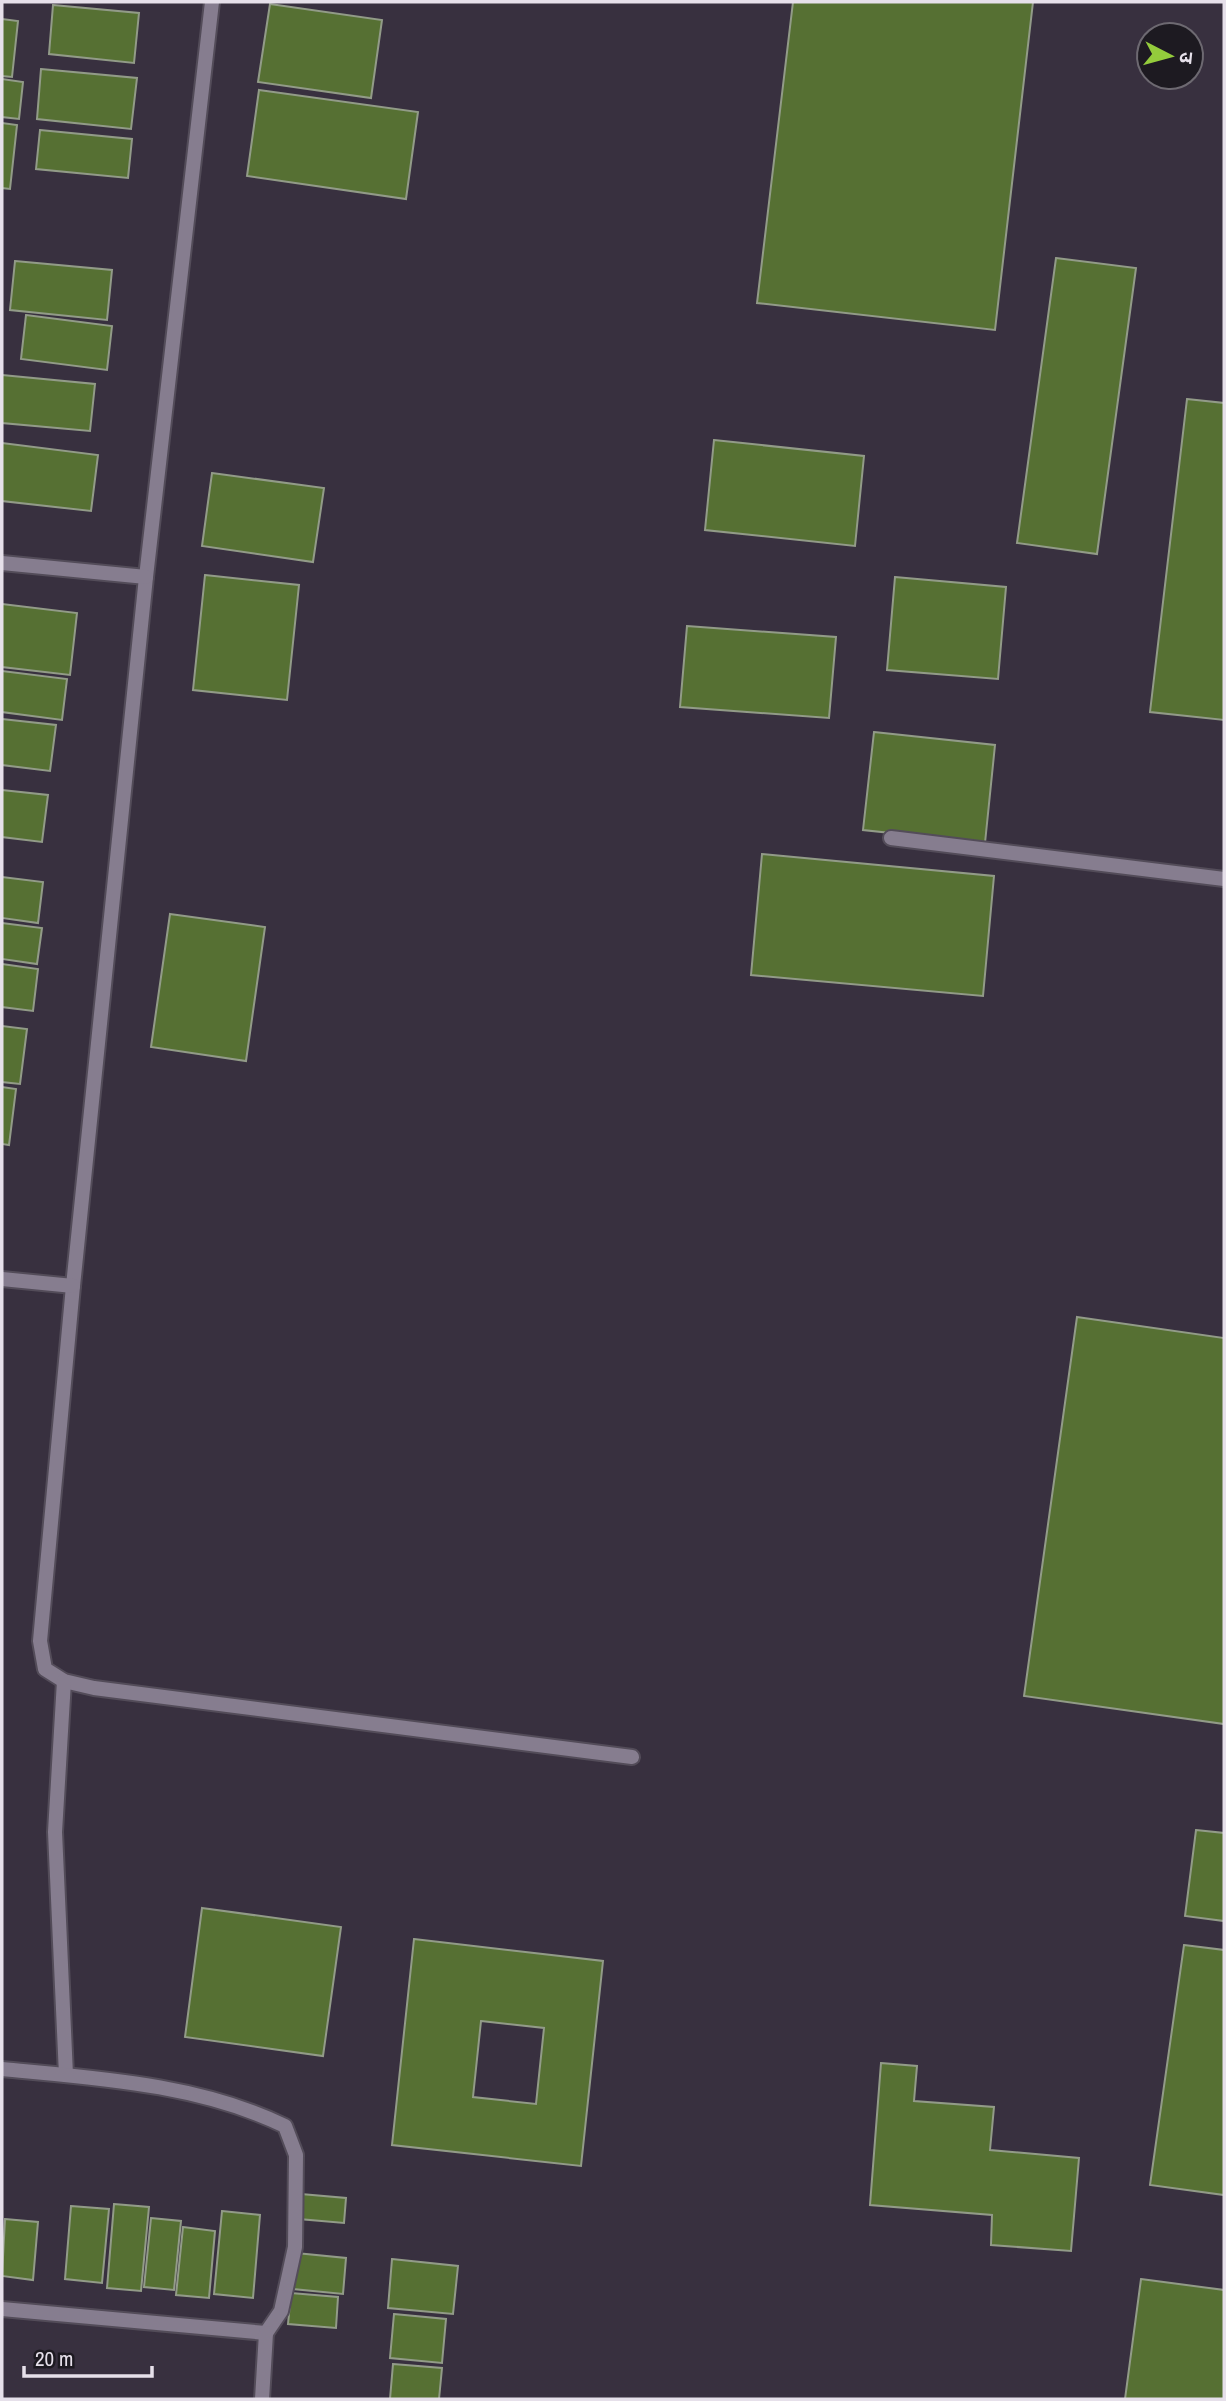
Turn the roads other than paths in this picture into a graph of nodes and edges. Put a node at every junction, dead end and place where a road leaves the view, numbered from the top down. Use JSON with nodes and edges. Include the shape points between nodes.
{"nodes":[{"id":1,"x":212,"y":2,"type":"edge"},
{"id":2,"x":2,"y":563,"type":"edge"},
{"id":3,"x":146,"y":577,"type":"junction"},
{"id":4,"x":891,"y":838,"type":"dead end"},
{"id":5,"x":1224,"y":879,"type":"edge"},
{"id":6,"x":2,"y":1279,"type":"edge"},
{"id":7,"x":73,"y":1286,"type":"junction"},
{"id":8,"x":64,"y":1681,"type":"junction"},
{"id":9,"x":632,"y":1757,"type":"dead end"},
{"id":10,"x":2,"y":2069,"type":"edge"},
{"id":11,"x":66,"y":2075,"type":"junction"},
{"id":12,"x":2,"y":2309,"type":"edge"},
{"id":13,"x":267,"y":2333,"type":"junction"},
{"id":14,"x":262,"y":2399,"type":"edge"}],
"edges":[{"from":1,"to":3,"type":"street"},
{"from":2,"to":3,"type":"street"},
{"from":3,"to":7,"type":"street"},
{"from":4,"to":5,"type":"street"},
{"from":6,"to":7,"type":"street"},
{"from":7,"to":8,"type":"street","via":[[40,1641],[45,1669]]},
{"from":8,"to":9,"type":"street","via":[[94,1689]]},
{"from":8,"to":11,"type":"street","via":[[55,1832]]},
{"from":10,"to":11,"type":"street"},
{"from":11,"to":13,"type":"street","via":[[169,2089],[256,2111],[285,2126],[296,2154],[295,2247],[281,2311]]},
{"from":12,"to":13,"type":"street"},
{"from":13,"to":14,"type":"street"}]}
